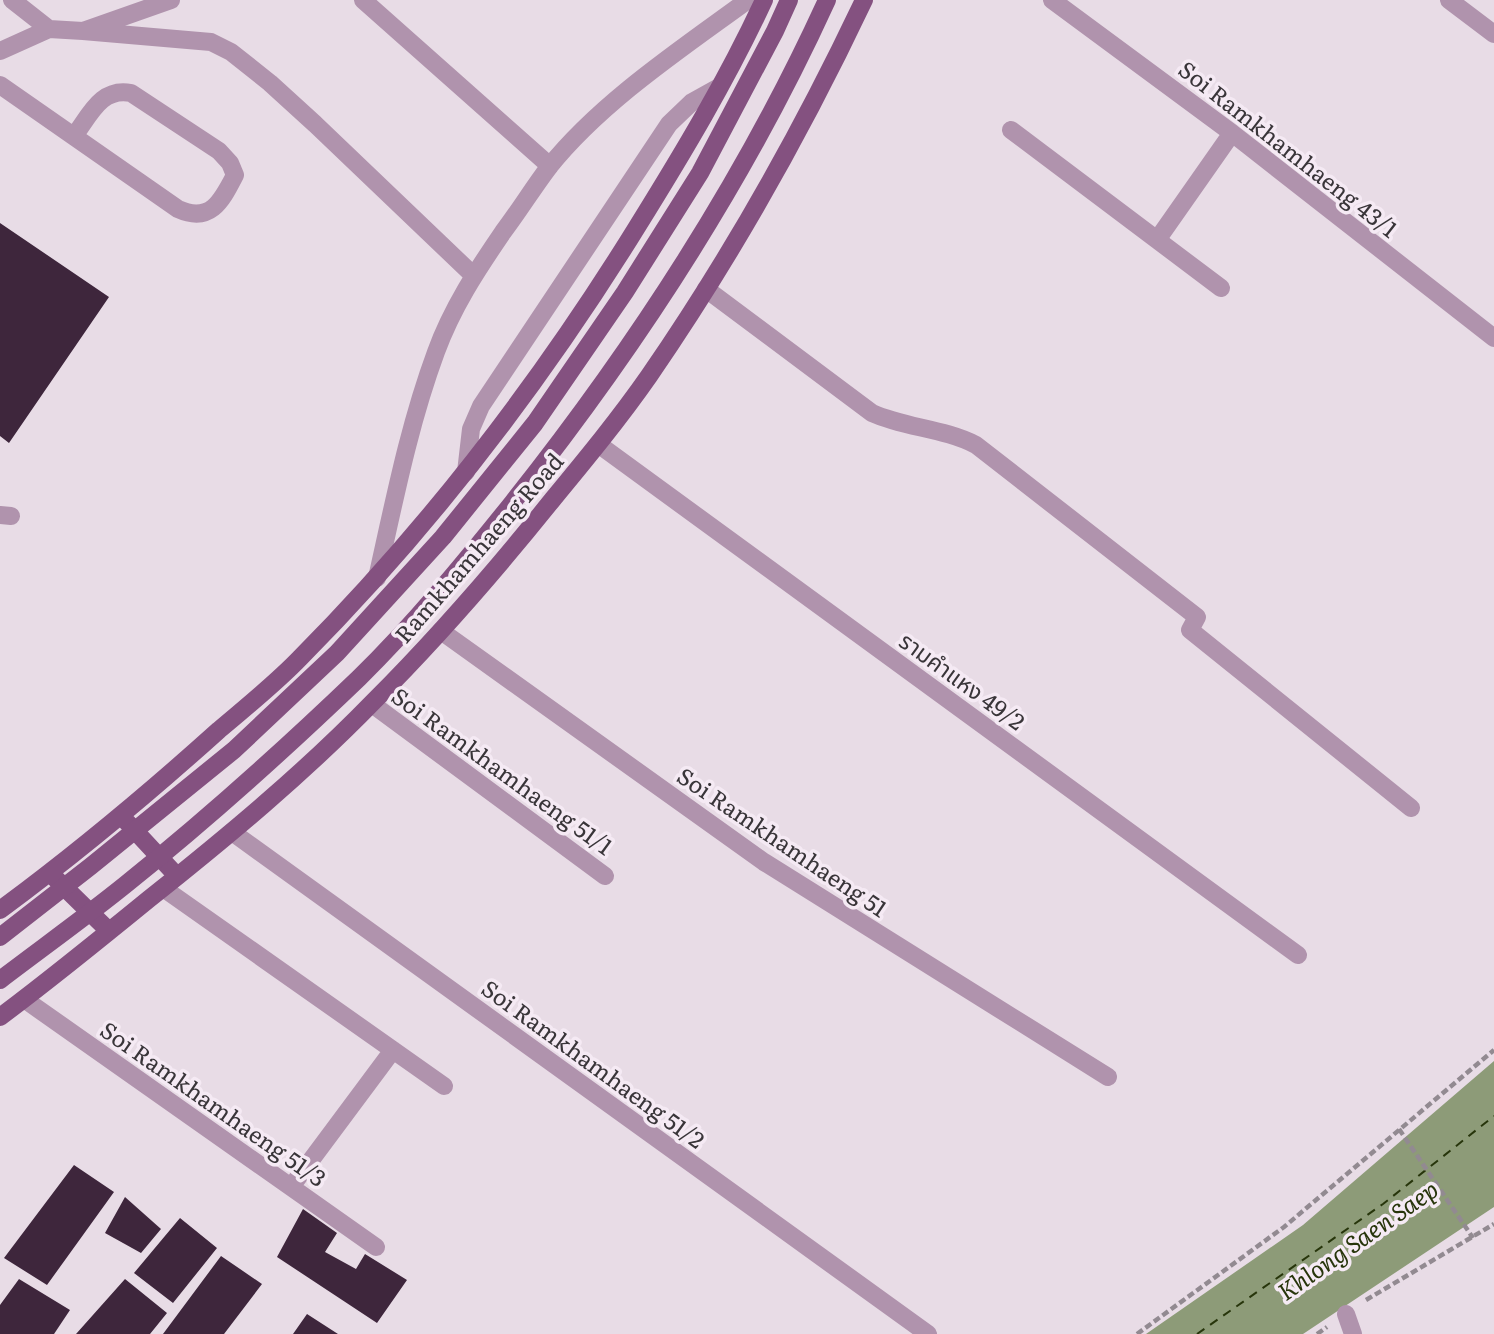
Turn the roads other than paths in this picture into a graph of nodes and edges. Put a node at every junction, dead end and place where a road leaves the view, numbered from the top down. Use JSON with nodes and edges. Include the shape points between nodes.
{"nodes":[{"id":1,"x":12,"y":0,"type":"edge"},
{"id":2,"x":171,"y":0,"type":"edge"},
{"id":3,"x":363,"y":0,"type":"edge"},
{"id":4,"x":748,"y":0,"type":"edge"},
{"id":5,"x":764,"y":0,"type":"edge"},
{"id":6,"x":789,"y":0,"type":"edge"},
{"id":7,"x":827,"y":0,"type":"edge"},
{"id":8,"x":864,"y":0,"type":"edge"},
{"id":9,"x":1052,"y":0,"type":"edge"},
{"id":10,"x":1449,"y":0,"type":"edge"},
{"id":11,"x":49,"y":29,"type":"junction"},
{"id":12,"x":83,"y":31,"type":"junction"},
{"id":13,"x":1494,"y":34,"type":"edge"},
{"id":14,"x":0,"y":51,"type":"edge"},
{"id":15,"x":0,"y":85,"type":"edge"},
{"id":16,"x":719,"y":87,"type":"junction"},
{"id":17,"x":1011,"y":130,"type":"dead end"},
{"id":18,"x":1232,"y":133,"type":"junction"},
{"id":19,"x":74,"y":136,"type":"junction"},
{"id":20,"x":550,"y":166,"type":"junction"},
{"id":21,"x":1157,"y":240,"type":"junction"},
{"id":22,"x":473,"y":275,"type":"junction"},
{"id":23,"x":1221,"y":288,"type":"dead end"},
{"id":24,"x":706,"y":289,"type":"junction"},
{"id":25,"x":1494,"y":338,"type":"edge"},
{"id":26,"x":598,"y":444,"type":"junction"},
{"id":27,"x":466,"y":472,"type":"junction"},
{"id":28,"x":377,"y":578,"type":"junction"},
{"id":29,"x":441,"y":631,"type":"junction"},
{"id":30,"x":372,"y":704,"type":"junction"},
{"id":31,"x":1411,"y":808,"type":"dead end"},
{"id":32,"x":120,"y":815,"type":"junction"},
{"id":33,"x":232,"y":832,"type":"junction"},
{"id":34,"x":50,"y":873,"type":"junction"},
{"id":35,"x":605,"y":876,"type":"dead end"},
{"id":36,"x":170,"y":882,"type":"junction"},
{"id":37,"x":0,"y":910,"type":"edge"},
{"id":38,"x":109,"y":931,"type":"junction"},
{"id":39,"x":0,"y":937,"type":"edge"},
{"id":40,"x":1298,"y":954,"type":"dead end"},
{"id":41,"x":0,"y":980,"type":"edge"},
{"id":42,"x":24,"y":999,"type":"junction"},
{"id":43,"x":0,"y":1017,"type":"edge"},
{"id":44,"x":393,"y":1050,"type":"junction"},
{"id":45,"x":1108,"y":1077,"type":"dead end"},
{"id":46,"x":444,"y":1086,"type":"dead end"},
{"id":47,"x":291,"y":1186,"type":"junction"},
{"id":48,"x":376,"y":1247,"type":"dead end"},
{"id":49,"x":1346,"y":1314,"type":"road end"},
{"id":50,"x":928,"y":1334,"type":"edge"},
{"id":51,"x":1353,"y":1334,"type":"edge"}],
"edges":[{"from":1,"to":11,"type":"street"},
{"from":2,"to":12,"type":"street"},
{"from":3,"to":20,"type":"street"},
{"from":4,"to":20,"type":"street","via":[[630,89]]},
{"from":5,"to":16,"type":"main road"},
{"from":6,"to":39,"type":"main road","name":"Ramkhamhaeng Road","bridge":true,"via":[[700,173],[625,292],[535,423],[443,537],[337,653],[234,750]]},
{"from":7,"to":41,"type":"main road","name":"Ramkhamhaeng Road","bridge":true,"via":[[731,188],[654,310],[561,441],[468,558],[361,676],[247,782],[125,885]]},
{"from":8,"to":24,"type":"main road","name":"Ramkhamhaeng Road","via":[[822,90]]},
{"from":9,"to":18,"type":"street","name":"Soi Ramkhamhaeng 43/1"},
{"from":10,"to":13,"type":"street"},
{"from":11,"to":12,"type":"street"},
{"from":11,"to":14,"type":"street"},
{"from":12,"to":22,"type":"street","via":[[211,42],[231,52],[315,124]]},
{"from":15,"to":19,"type":"street"},
{"from":16,"to":27,"type":"main road","via":[[667,180],[572,328]]},
{"from":16,"to":27,"type":"street","via":[[682,109],[669,124],[481,406],[471,429]]},
{"from":17,"to":21,"type":"street"},
{"from":18,"to":21,"type":"street"},
{"from":18,"to":25,"type":"street","name":"Soi Ramkhamhaeng 43/1"},
{"from":19,"to":19,"type":"street","via":[[102,99],[119,91],[131,93],[219,151],[235,175],[219,204],[199,214],[187,213]]},
{"from":20,"to":22,"type":"street"},
{"from":21,"to":23,"type":"street"},
{"from":22,"to":28,"type":"street","via":[[436,350],[422,391]]},
{"from":24,"to":26,"type":"main road","name":"Ramkhamhaeng Road"},
{"from":24,"to":31,"type":"street","via":[[872,413],[960,436],[976,445],[1197,617],[1190,630]]},
{"from":26,"to":29,"type":"main road","name":"Ramkhamhaeng Road"},
{"from":26,"to":40,"type":"street","name":"รามคำแหง 49/2"},
{"from":27,"to":28,"type":"main road"},
{"from":28,"to":32,"type":"main road","via":[[298,660]]},
{"from":29,"to":30,"type":"main road","name":"Ramkhamhaeng Road"},
{"from":29,"to":45,"type":"street","name":"Soi Ramkhamhaeng 51","via":[[764,862]]},
{"from":30,"to":33,"type":"main road","name":"Ramkhamhaeng Road"},
{"from":30,"to":35,"type":"street","name":"Soi Ramkhamhaeng 51/1"},
{"from":32,"to":34,"type":"main road"},
{"from":32,"to":36,"type":"main road"},
{"from":33,"to":36,"type":"main road","name":"Ramkhamhaeng Road"},
{"from":33,"to":50,"type":"street","name":"Soi Ramkhamhaeng 51/2"},
{"from":34,"to":37,"type":"main road"},
{"from":34,"to":38,"type":"main road"},
{"from":36,"to":38,"type":"main road","name":"Ramkhamhaeng Road"},
{"from":36,"to":44,"type":"street"},
{"from":38,"to":42,"type":"main road","name":"Ramkhamhaeng Road"},
{"from":42,"to":43,"type":"main road","name":"Ramkhamhaeng Road"},
{"from":42,"to":47,"type":"street","name":"Soi Ramkhamhaeng 51/3"},
{"from":44,"to":46,"type":"street"},
{"from":44,"to":47,"type":"street"},
{"from":47,"to":48,"type":"street","name":"Soi Ramkhamhaeng 51/3"},
{"from":49,"to":51,"type":"street"}]}
